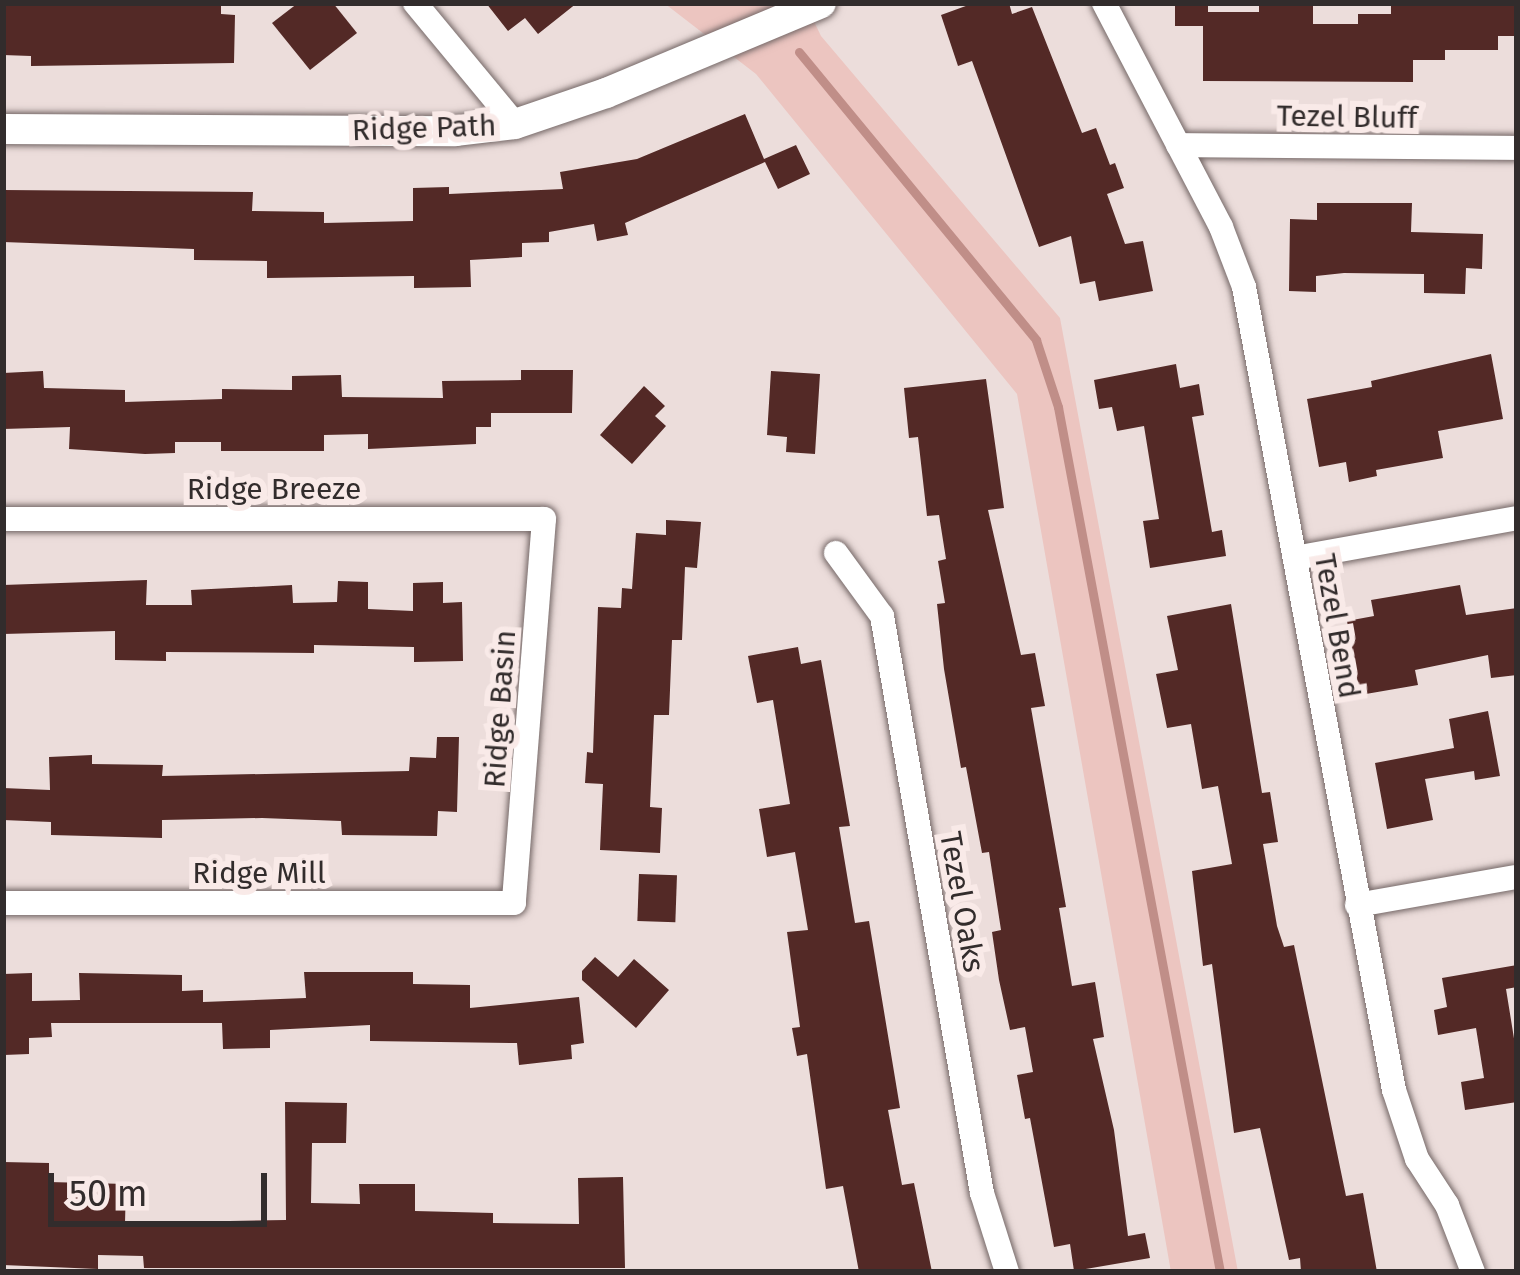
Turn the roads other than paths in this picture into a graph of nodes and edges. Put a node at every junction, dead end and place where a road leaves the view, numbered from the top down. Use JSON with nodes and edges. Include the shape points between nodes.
{"nodes":[{"id":1,"x":415,"y":3,"type":"edge"},
{"id":2,"x":821,"y":3,"type":"edge"},
{"id":3,"x":1104,"y":3,"type":"edge"},
{"id":4,"x":515,"y":124,"type":"junction"},
{"id":5,"x":3,"y":129,"type":"edge"},
{"id":6,"x":1178,"y":145,"type":"junction"},
{"id":7,"x":1515,"y":148,"type":"edge"},
{"id":8,"x":1517,"y":518,"type":"edge"},
{"id":9,"x":3,"y":519,"type":"edge"},
{"id":10,"x":544,"y":519,"type":"joint"},
{"id":11,"x":836,"y":554,"type":"dead end"},
{"id":12,"x":1294,"y":558,"type":"junction"},
{"id":13,"x":1515,"y":877,"type":"edge"},
{"id":14,"x":3,"y":904,"type":"edge"},
{"id":15,"x":514,"y":904,"type":"joint"},
{"id":16,"x":1357,"y":905,"type":"junction"},
{"id":17,"x":1007,"y":1272,"type":"edge"},
{"id":18,"x":1473,"y":1272,"type":"edge"}],
"edges":[{"from":1,"to":4,"type":"street"},
{"from":2,"to":4,"type":"street","name":"Ridge Path"},
{"from":3,"to":6,"type":"street","name":"Tezel Bend"},
{"from":4,"to":5,"type":"street","name":"Ridge Path","via":[[455,131]]},
{"from":6,"to":7,"type":"street","name":"Tezel Bluff"},
{"from":6,"to":12,"type":"street","name":"Tezel Bend","via":[[1244,287]]},
{"from":8,"to":12,"type":"street"},
{"from":9,"to":10,"type":"street","name":"Ridge Breeze"},
{"from":10,"to":15,"type":"street","name":"Ridge Basin"},
{"from":11,"to":17,"type":"street","name":"Tezel Oaks","via":[[882,616],[982,1193]]},
{"from":12,"to":16,"type":"street","name":"Tezel Bend"},
{"from":13,"to":16,"type":"street"},
{"from":14,"to":15,"type":"street","name":"Ridge Mill"},
{"from":16,"to":18,"type":"street","name":"Tezel Bend","via":[[1403,1125]]}]}
